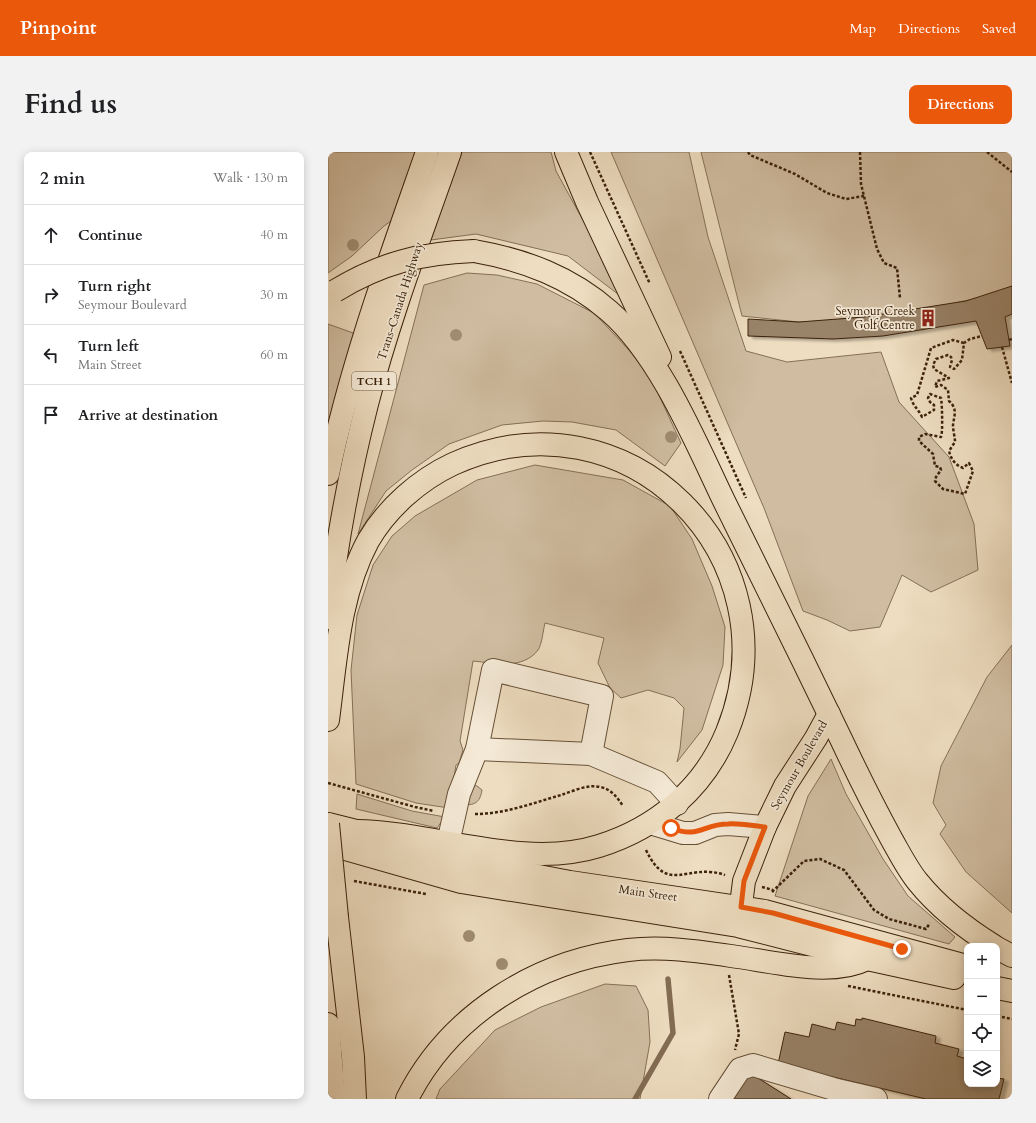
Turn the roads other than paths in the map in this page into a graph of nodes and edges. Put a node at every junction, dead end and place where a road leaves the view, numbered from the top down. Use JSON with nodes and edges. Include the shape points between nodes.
{"nodes":[{"id":1,"x":427,"y":152,"type":"edge"},
{"id":2,"x":450,"y":152,"type":"edge"},
{"id":3,"x":566,"y":152,"type":"edge"},
{"id":4,"x":331,"y":294,"type":"edge"},
{"id":5,"x":707,"y":467,"type":"junction"},
{"id":6,"x":328,"y":474,"type":"edge"},
{"id":7,"x":328,"y":618,"type":"edge"},
{"id":8,"x":829,"y":714,"type":"junction"},
{"id":9,"x":328,"y":720,"type":"edge"},
{"id":10,"x":477,"y":749,"type":"junction"},
{"id":11,"x":591,"y":754,"type":"junction"},
{"id":12,"x":677,"y":804,"type":"junction"},
{"id":13,"x":650,"y":823,"type":"junction"},
{"id":14,"x":328,"y":824,"type":"edge"},
{"id":15,"x":765,"y":827,"type":"junction"},
{"id":16,"x":356,"y":831,"type":"junction"},
{"id":17,"x":448,"y":843,"type":"junction"},
{"id":18,"x":328,"y":844,"type":"edge"},
{"id":19,"x":739,"y":917,"type":"junction"},
{"id":20,"x":989,"y":943,"type":"edge"},
{"id":21,"x":1000,"y":950,"type":"edge"},
{"id":22,"x":1012,"y":956,"type":"edge"},
{"id":23,"x":867,"y":959,"type":"junction"},
{"id":24,"x":964,"y":965,"type":"edge"},
{"id":25,"x":1000,"y":974,"type":"edge"},
{"id":26,"x":1012,"y":976,"type":"edge"},
{"id":27,"x":964,"y":980,"type":"edge"},
{"id":28,"x":1000,"y":989,"type":"edge"},
{"id":29,"x":1012,"y":991,"type":"edge"},
{"id":30,"x":328,"y":1024,"type":"edge"},
{"id":31,"x":835,"y":1095,"type":"edge"},
{"id":32,"x":334,"y":1099,"type":"edge"},
{"id":33,"x":355,"y":1099,"type":"edge"},
{"id":34,"x":407,"y":1099,"type":"edge"},
{"id":35,"x":720,"y":1099,"type":"edge"},
{"id":36,"x":876,"y":1099,"type":"edge"}],
"edges":[{"from":1,"to":6,"type":"main road","name":"Trans-Canada Highway","number":"TCH 1","via":[[362,344],[346,397]]},
{"from":2,"to":7,"type":"main road","name":"Trans-Canada Highway","number":"TCH 1","via":[[367,403],[342,515]]},
{"from":3,"to":5,"type":"main road","via":[[658,352]]},
{"from":4,"to":5,"type":"main road","bridge":true,"via":[[373,270],[397,261],[446,252],[504,256],[558,276],[585,292],[610,312],[649,358],[668,389]]},
{"from":5,"to":8,"type":"main road"},
{"from":8,"to":15,"type":"main road","name":"Seymour Boulevard","via":[[785,786]]},
{"from":8,"to":20,"type":"main road","via":[[881,821],[916,881],[942,908]]},
{"from":9,"to":12,"type":"main road","via":[[341,626],[353,578],[370,538],[394,507],[439,471],[464,459],[516,446],[545,444],[576,447],[607,456],[634,468],[686,506],[706,530],[721,554],[733,581],[741,610],[744,636],[740,691],[722,745],[693,789]]},
{"from":10,"to":11,"type":"lane"},
{"from":10,"to":11,"type":"lane","via":[[493,670],[602,696]]},
{"from":10,"to":17,"type":"lane","via":[[458,794]]},
{"from":11,"to":12,"type":"lane","via":[[657,782]]},
{"from":12,"to":13,"type":"main road"},
{"from":13,"to":15,"type":"lane","via":[[682,833],[695,833],[715,825],[728,824]]},
{"from":13,"to":17,"type":"main road","via":[[623,838],[571,852],[548,854]]},
{"from":14,"to":16,"type":"main road","name":"Main Street"},
{"from":14,"to":33,"type":"main road","bridge":true,"via":[[353,1057]]},
{"from":15,"to":19,"type":"main road","name":"Seymour Boulevard","via":[[744,881]]},
{"from":16,"to":17,"type":"main road","via":[[384,832]]},
{"from":16,"to":19,"type":"main road","name":"Main Street","via":[[382,843]]},
{"from":18,"to":19,"type":"main road","name":"Main Street","via":[[461,882]]},
{"from":19,"to":23,"type":"main road","name":"Main Street"},
{"from":19,"to":24,"type":"main road","name":"Main Street","via":[[773,913]]},
{"from":21,"to":22,"type":"main road"},
{"from":23,"to":27,"type":"main road","name":"Main Street"},
{"from":23,"to":34,"type":"main road","via":[[854,966],[819,968],[693,951],[658,949],[629,950],[570,963],[518,985],[494,999],[454,1033],[421,1073]]},
{"from":25,"to":26,"type":"main road"},
{"from":28,"to":29,"type":"main road"},
{"from":30,"to":32,"type":"main road"},
{"from":31,"to":35,"type":"lane","via":[[753,1065],[740,1069]]},
{"from":31,"to":36,"type":"lane"}]}
